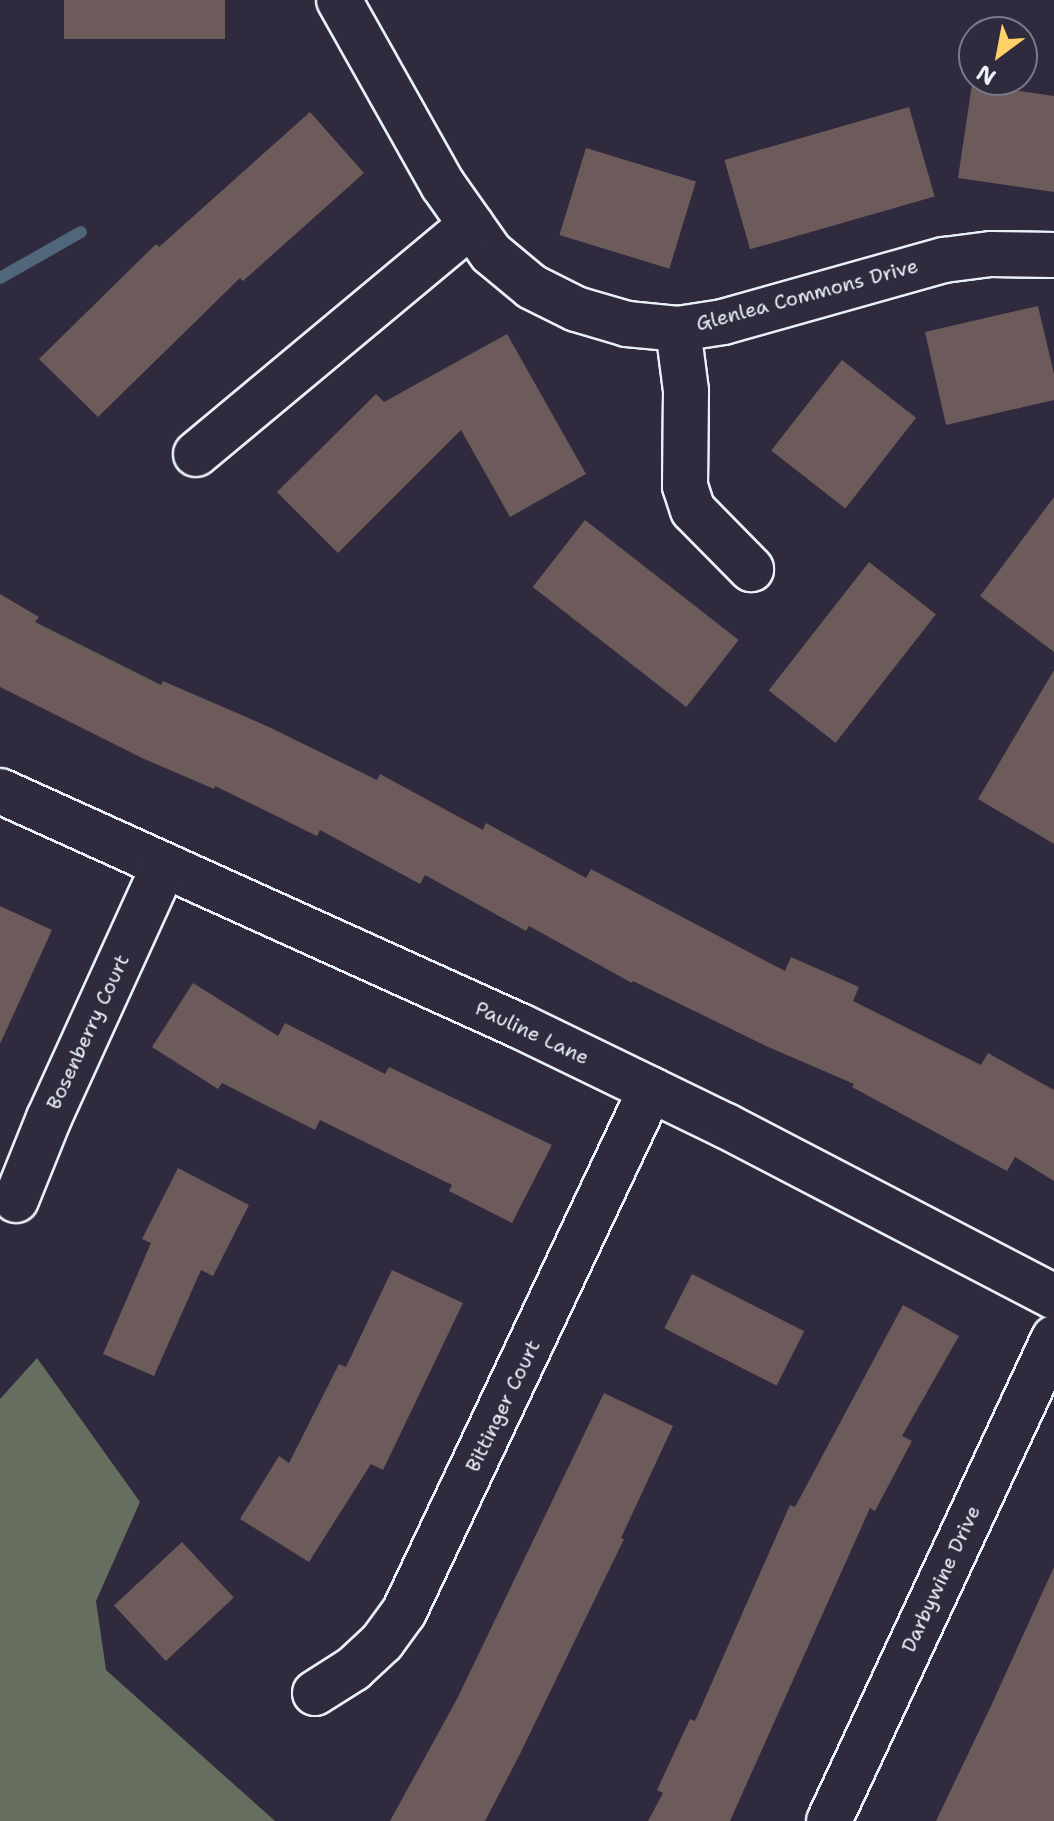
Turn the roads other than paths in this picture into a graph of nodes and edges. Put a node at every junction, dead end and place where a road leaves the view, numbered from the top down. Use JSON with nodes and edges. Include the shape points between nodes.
{"nodes":[{"id":1,"x":339,"y":0,"type":"edge"},
{"id":2,"x":471,"y":225,"type":"junction"},
{"id":3,"x":1054,"y":255,"type":"edge"},
{"id":4,"x":678,"y":329,"type":"junction"},
{"id":5,"x":196,"y":454,"type":"dead end"},
{"id":6,"x":751,"y":569,"type":"dead end"},
{"id":7,"x":0,"y":791,"type":"edge"},
{"id":8,"x":164,"y":866,"type":"junction"},
{"id":9,"x":651,"y":1089,"type":"junction"},
{"id":10,"x":16,"y":1200,"type":"dead end"},
{"id":11,"x":1054,"y":1297,"type":"edge"},
{"id":12,"x":1054,"y":1338,"type":"edge"},
{"id":13,"x":315,"y":1693,"type":"dead end"},
{"id":14,"x":829,"y":1821,"type":"edge"}],
"edges":[{"from":1,"to":2,"type":"street","name":"Glenlea Commons Drive"},
{"from":2,"to":4,"type":"street","name":"Glenlea Commons Drive","via":[[491,253],[532,287],[565,304],[627,324]]},
{"from":2,"to":5,"type":"street"},
{"from":3,"to":4,"type":"street","name":"Glenlea Commons Drive","via":[[944,260],[723,322]]},
{"from":4,"to":6,"type":"street","via":[[686,391],[685,486],[693,510]]},
{"from":7,"to":8,"type":"street","name":"Pauline Lane"},
{"from":8,"to":9,"type":"street","name":"Pauline Lane"},
{"from":8,"to":10,"type":"street","name":"Bosenberry Court"},
{"from":9,"to":11,"type":"street","name":"Pauline Lane"},
{"from":9,"to":13,"type":"street","name":"Bittinger Court","via":[[404,1612],[353,1669]]},
{"from":12,"to":14,"type":"street","name":"Darbywine Drive"}]}
